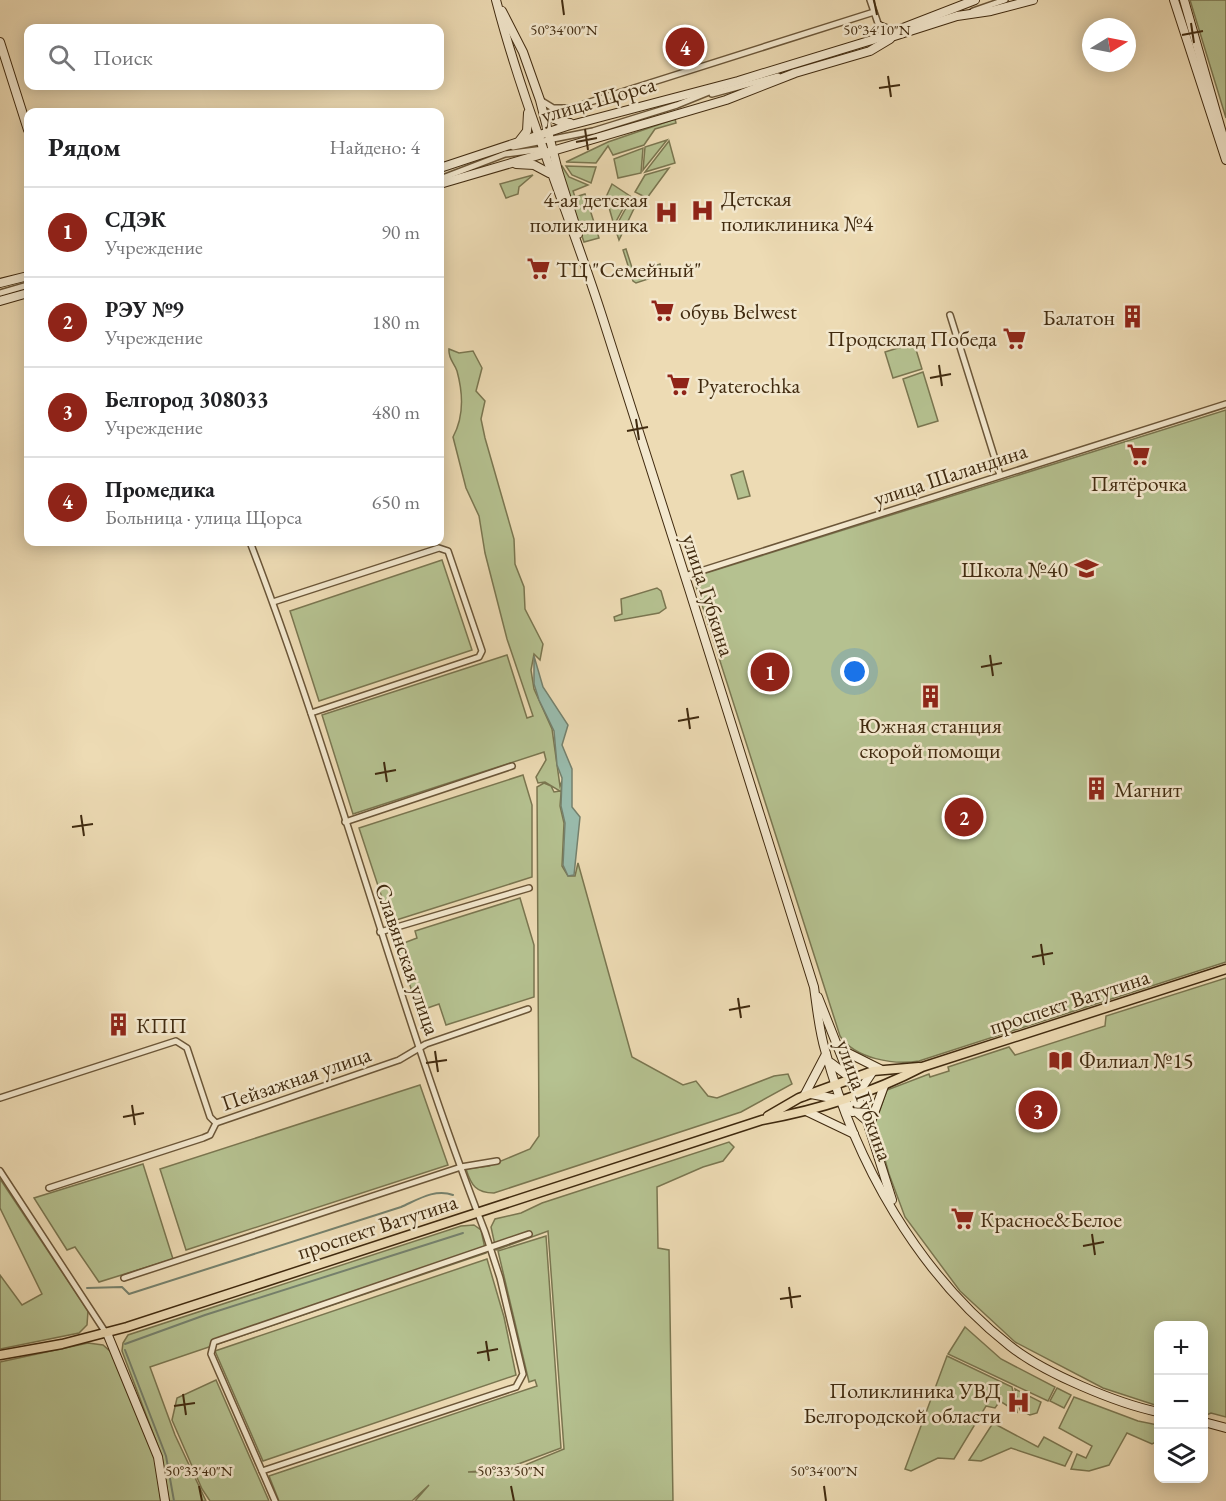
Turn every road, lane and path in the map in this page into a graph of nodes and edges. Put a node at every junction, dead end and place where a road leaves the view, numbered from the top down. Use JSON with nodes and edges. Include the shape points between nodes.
{"nodes":[{"id":1,"x":497,"y":0,"type":"edge"},
{"id":2,"x":870,"y":0,"type":"edge"},
{"id":3,"x":975,"y":0,"type":"edge"},
{"id":4,"x":1005,"y":0,"type":"edge"},
{"id":5,"x":1033,"y":0,"type":"edge"},
{"id":6,"x":1174,"y":0,"type":"edge"},
{"id":7,"x":1184,"y":0,"type":"edge"},
{"id":8,"x":874,"y":12,"type":"junction"},
{"id":9,"x":957,"y":16,"type":"junction"},
{"id":10,"x":879,"y":26,"type":"junction"},
{"id":11,"x":886,"y":37,"type":"junction"},
{"id":12,"x":0,"y":42,"type":"edge"},
{"id":13,"x":795,"y":73,"type":"junction"},
{"id":14,"x":738,"y":81,"type":"junction"},
{"id":15,"x":540,"y":100,"type":"junction"},
{"id":16,"x":677,"y":105,"type":"junction"},
{"id":17,"x":528,"y":111,"type":"junction"},
{"id":18,"x":544,"y":114,"type":"junction"},
{"id":19,"x":24,"y":117,"type":"edge"},
{"id":20,"x":578,"y":123,"type":"junction"},
{"id":21,"x":596,"y":139,"type":"junction"},
{"id":22,"x":517,"y":142,"type":"junction"},
{"id":23,"x":551,"y":142,"type":"junction"},
{"id":24,"x":541,"y":144,"type":"junction"},
{"id":25,"x":1226,"y":147,"type":"edge"},
{"id":26,"x":1226,"y":160,"type":"edge"},
{"id":27,"x":504,"y":165,"type":"junction"},
{"id":28,"x":444,"y":169,"type":"edge"},
{"id":29,"x":444,"y":169,"type":"edge"},
{"id":30,"x":550,"y":174,"type":"junction"},
{"id":31,"x":444,"y":177,"type":"edge"},
{"id":32,"x":444,"y":183,"type":"edge"},
{"id":33,"x":580,"y":248,"type":"junction"},
{"id":34,"x":24,"y":277,"type":"edge"},
{"id":35,"x":0,"y":283,"type":"edge"},
{"id":36,"x":24,"y":286,"type":"edge"},
{"id":37,"x":0,"y":292,"type":"edge"},
{"id":38,"x":24,"y":294,"type":"edge"},
{"id":39,"x":0,"y":301,"type":"edge"},
{"id":40,"x":950,"y":315,"type":"dead end"},
{"id":41,"x":1226,"y":404,"type":"edge"},
{"id":42,"x":1000,"y":475,"type":"junction"},
{"id":43,"x":252,"y":546,"type":"edge"},
{"id":44,"x":685,"y":576,"type":"junction"},
{"id":45,"x":273,"y":602,"type":"junction"},
{"id":46,"x":311,"y":712,"type":"junction"},
{"id":47,"x":512,"y":766,"type":"dead end"},
{"id":48,"x":345,"y":822,"type":"junction"},
{"id":49,"x":529,"y":888,"type":"dead end"},
{"id":50,"x":380,"y":932,"type":"junction"},
{"id":51,"x":1226,"y":969,"type":"edge"},
{"id":52,"x":814,"y":987,"type":"junction"},
{"id":53,"x":528,"y":1009,"type":"dead end"},
{"id":54,"x":420,"y":1047,"type":"junction"},
{"id":55,"x":841,"y":1053,"type":"junction"},
{"id":56,"x":827,"y":1057,"type":"junction"},
{"id":57,"x":922,"y":1067,"type":"junction"},
{"id":58,"x":876,"y":1070,"type":"junction"},
{"id":59,"x":840,"y":1072,"type":"junction"},
{"id":60,"x":851,"y":1079,"type":"junction"},
{"id":61,"x":837,"y":1084,"type":"junction"},
{"id":62,"x":863,"y":1084,"type":"junction"},
{"id":63,"x":882,"y":1086,"type":"junction"},
{"id":64,"x":807,"y":1095,"type":"junction"},
{"id":65,"x":857,"y":1095,"type":"junction"},
{"id":66,"x":830,"y":1096,"type":"junction"},
{"id":67,"x":0,"y":1098,"type":"edge"},
{"id":68,"x":842,"y":1100,"type":"junction"},
{"id":69,"x":851,"y":1107,"type":"junction"},
{"id":70,"x":811,"y":1111,"type":"junction"},
{"id":71,"x":784,"y":1112,"type":"junction"},
{"id":72,"x":216,"y":1122,"type":"junction"},
{"id":73,"x":868,"y":1124,"type":"junction"},
{"id":74,"x":853,"y":1131,"type":"junction"},
{"id":75,"x":497,"y":1161,"type":"dead end"},
{"id":76,"x":461,"y":1167,"type":"junction"},
{"id":77,"x":0,"y":1171,"type":"edge"},
{"id":78,"x":49,"y":1188,"type":"dead end"},
{"id":79,"x":477,"y":1211,"type":"junction"},
{"id":80,"x":899,"y":1220,"type":"junction"},
{"id":81,"x":529,"y":1234,"type":"dead end"},
{"id":82,"x":490,"y":1247,"type":"junction"},
{"id":83,"x":124,"y":1278,"type":"dead end"},
{"id":84,"x":106,"y":1333,"type":"junction"},
{"id":85,"x":0,"y":1355,"type":"edge"},
{"id":86,"x":1154,"y":1411,"type":"edge"},
{"id":87,"x":1208,"y":1423,"type":"edge"},
{"id":88,"x":1226,"y":1428,"type":"edge"},
{"id":89,"x":262,"y":1471,"type":"junction"},
{"id":90,"x":165,"y":1501,"type":"edge"},
{"id":91,"x":275,"y":1501,"type":"edge"}],
"edges":[{"from":1,"to":15,"type":"main road","name":"улица Губкина","via":[[523,52]]},
{"from":1,"to":17,"type":"main road","name":"улица Губкина"},
{"from":2,"to":8,"type":"street"},
{"from":3,"to":11,"type":"main road"},
{"from":4,"to":9,"type":"street","name":"улица Щорса"},
{"from":5,"to":9,"type":"main road"},
{"from":6,"to":26,"type":"main road"},
{"from":7,"to":25,"type":"main road"},
{"from":8,"to":10,"type":"street"},
{"from":8,"to":15,"type":"street","name":"улица Щорса","via":[[571,108],[553,108]]},
{"from":9,"to":11,"type":"main road","name":"улица Щорса"},
{"from":10,"to":11,"type":"main road"},
{"from":10,"to":11,"type":"street"},
{"from":11,"to":13,"type":"main road","name":"улица Щорса","via":[[870,51]]},
{"from":11,"to":14,"type":"main road","name":"улица Щорса"},
{"from":12,"to":19,"type":"main road"},
{"from":13,"to":16,"type":"street","name":"улица Щорса"},
{"from":13,"to":21,"type":"main road","name":"улица Щорса","via":[[726,100]]},
{"from":14,"to":16,"type":"street"},
{"from":14,"to":20,"type":"main road","name":"улица Щорса"},
{"from":15,"to":18,"type":"main road","name":"улица Губкина"},
{"from":16,"to":21,"type":"street","name":"улица Щорса"},
{"from":16,"to":23,"type":"street"},
{"from":17,"to":22,"type":"main road","via":[[527,131]]},
{"from":17,"to":24,"type":"main road","name":"улица Губкина"},
{"from":18,"to":20,"type":"main road","via":[[563,123]]},
{"from":18,"to":23,"type":"main road","name":"улица Губкина"},
{"from":20,"to":23,"type":"main road","name":"улица Щорса"},
{"from":21,"to":23,"type":"main road","name":"улица Щорса","via":[[571,146]]},
{"from":22,"to":24,"type":"main road","name":"улица Щорса"},
{"from":22,"to":28,"type":"main road","name":"улица Щорса"},
{"from":23,"to":24,"type":"main road","name":"улица Щорса"},
{"from":23,"to":24,"type":"main road","name":"улица Щорса"},
{"from":23,"to":33,"type":"main road","name":"улица Губкина"},
{"from":24,"to":27,"type":"main road","name":"улица Щорса"},
{"from":24,"to":29,"type":"street","via":[[504,149]]},
{"from":24,"to":30,"type":"main road","name":"улица Губкина"},
{"from":24,"to":31,"type":"street"},
{"from":27,"to":30,"type":"main road","via":[[534,165]]},
{"from":27,"to":32,"type":"main road","name":"улица Щорса"},
{"from":30,"to":33,"type":"main road","name":"улица Губкина"},
{"from":33,"to":44,"type":"main road","name":"улица Губкина"},
{"from":34,"to":35,"type":"main road"},
{"from":36,"to":37,"type":"street"},
{"from":38,"to":39,"type":"main road"},
{"from":40,"to":42,"type":"street"},
{"from":41,"to":42,"type":"street","name":"улица Шаландина"},
{"from":42,"to":44,"type":"street","name":"улица Шаландина"},
{"from":43,"to":45,"type":"street","name":"Славянская улица"},
{"from":44,"to":52,"type":"main road","name":"улица Губкина"},
{"from":45,"to":46,"type":"street","name":"Славянская улица"},
{"from":45,"to":46,"type":"street","via":[[440,548],[448,551],[482,651],[479,657]]},
{"from":46,"to":48,"type":"street","name":"Славянская улица"},
{"from":47,"to":48,"type":"street"},
{"from":48,"to":50,"type":"street","name":"Славянская улица"},
{"from":49,"to":50,"type":"street"},
{"from":50,"to":54,"type":"street","name":"Славянская улица"},
{"from":51,"to":57,"type":"main road","name":"проспект Ватутина"},
{"from":52,"to":55,"type":"main road","name":"улица Губкина"},
{"from":52,"to":56,"type":"main road","name":"улица Губкина"},
{"from":53,"to":54,"type":"street","name":"Пейзажная улица"},
{"from":54,"to":72,"type":"street","name":"Пейзажная улица","via":[[399,1060]]},
{"from":54,"to":76,"type":"street","name":"Славянская улица"},
{"from":55,"to":56,"type":"main road","via":[[837,1062]]},
{"from":55,"to":58,"type":"main road"},
{"from":55,"to":59,"type":"main road"},
{"from":55,"to":60,"type":"main road","name":"улица Губкина"},
{"from":56,"to":59,"type":"main road"},
{"from":56,"to":61,"type":"main road","name":"улица Губкина"},
{"from":56,"to":64,"type":"main road"},
{"from":57,"to":58,"type":"main road","name":"проспект Ватутина"},
{"from":57,"to":63,"type":"main road","name":"проспект Ватутина"},
{"from":58,"to":60,"type":"main road","name":"проспект Ватутина"},
{"from":58,"to":62,"type":"main road"},
{"from":58,"to":63,"type":"main road","via":[[872,1082]]},
{"from":59,"to":60,"type":"main road"},
{"from":59,"to":61,"type":"main road"},
{"from":60,"to":61,"type":"main road","name":"проспект Ватутина"},
{"from":60,"to":62,"type":"main road"},
{"from":60,"to":65,"type":"main road","name":"улица Губкина"},
{"from":61,"to":64,"type":"main road","name":"проспект Ватутина"},
{"from":61,"to":66,"type":"main road"},
{"from":61,"to":68,"type":"main road","name":"улица Губкина"},
{"from":62,"to":63,"type":"main road"},
{"from":62,"to":65,"type":"main road"},
{"from":63,"to":65,"type":"main road","name":"проспект Ватутина"},
{"from":63,"to":73,"type":"main road"},
{"from":64,"to":66,"type":"main road"},
{"from":64,"to":70,"type":"main road","via":[[818,1100]]},
{"from":64,"to":71,"type":"main road","name":"проспект Ватутина"},
{"from":65,"to":68,"type":"main road","name":"проспект Ватутина"},
{"from":65,"to":69,"type":"main road"},
{"from":65,"to":73,"type":"main road","name":"улица Губкина"},
{"from":66,"to":68,"type":"main road"},
{"from":66,"to":70,"type":"main road"},
{"from":67,"to":72,"type":"street","via":[[176,1041],[187,1048],[210,1117]]},
{"from":68,"to":69,"type":"main road"},
{"from":68,"to":70,"type":"main road","name":"проспект Ватутина"},
{"from":68,"to":74,"type":"main road","name":"улица Губкина"},
{"from":69,"to":73,"type":"main road"},
{"from":69,"to":74,"type":"main road"},
{"from":70,"to":71,"type":"main road","name":"проспект Ватутина"},
{"from":70,"to":74,"type":"main road"},
{"from":71,"to":79,"type":"main road","name":"проспект Ватутина"},
{"from":72,"to":78,"type":"street","name":"Пейзажная улица","via":[[203,1138]]},
{"from":73,"to":74,"type":"main road","via":[[858,1119]]},
{"from":73,"to":80,"type":"main road","name":"улица Губкина"},
{"from":74,"to":80,"type":"main road","name":"улица Губкина"},
{"from":75,"to":76,"type":"street"},
{"from":76,"to":79,"type":"street","name":"Славянская улица"},
{"from":76,"to":83,"type":"street"},
{"from":77,"to":84,"type":"street"},
{"from":79,"to":82,"type":"street","name":"Славянская улица"},
{"from":79,"to":84,"type":"main road","name":"проспект Ватутина"},
{"from":80,"to":86,"type":"main road","name":"улица Губкина","via":[[956,1295],[1011,1347],[1100,1394]]},
{"from":81,"to":82,"type":"street"},
{"from":82,"to":89,"type":"street","name":"Славянская улица","via":[[523,1371],[516,1386]]},
{"from":82,"to":89,"type":"street","via":[[214,1342],[211,1354]]},
{"from":84,"to":85,"type":"main road","name":"проспект Ватутина"},
{"from":84,"to":90,"type":"main road","via":[[158,1457]]},
{"from":87,"to":88,"type":"main road"},
{"from":89,"to":91,"type":"street"}]}
